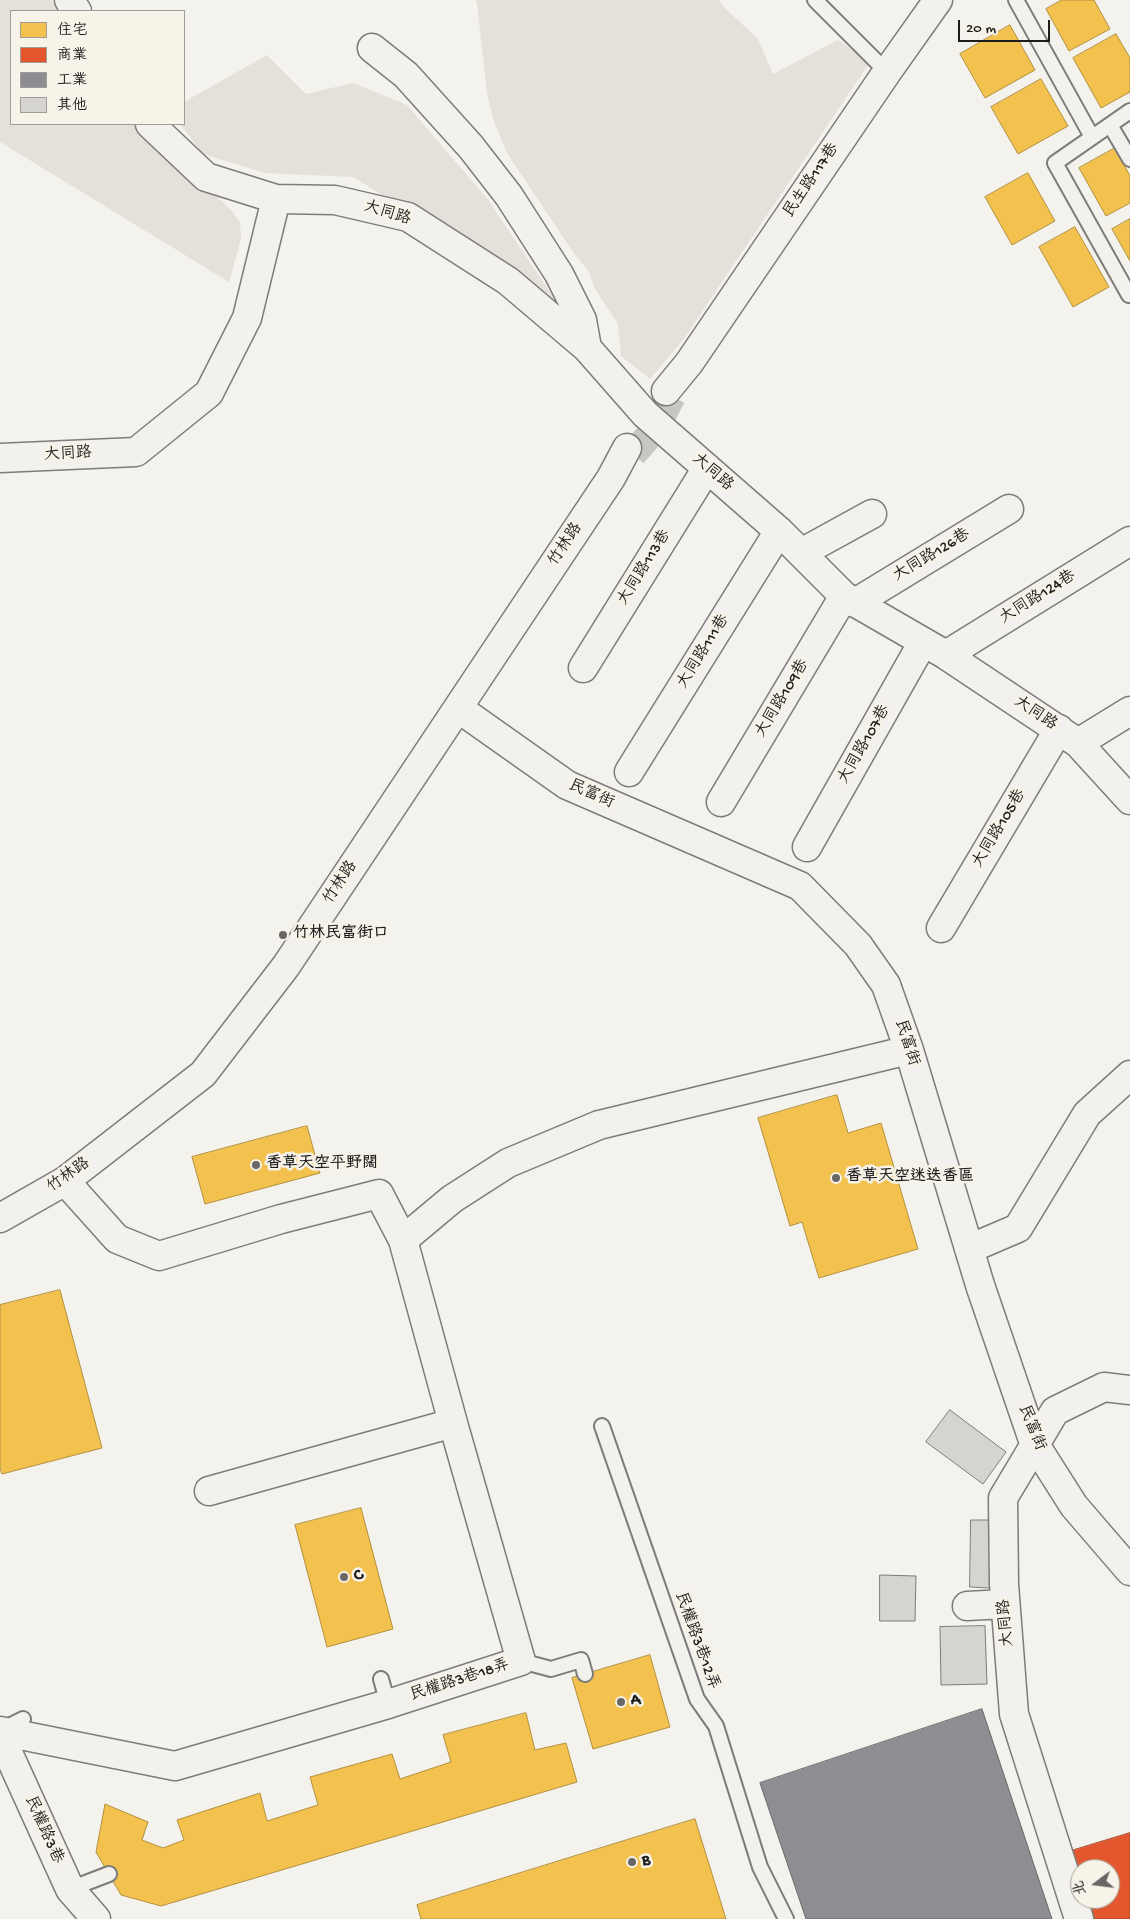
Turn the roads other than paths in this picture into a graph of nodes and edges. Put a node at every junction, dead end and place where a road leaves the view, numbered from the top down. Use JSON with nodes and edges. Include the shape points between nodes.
{"nodes":[{"id":1,"x":815,"y":0,"type":"edge"},
{"id":2,"x":938,"y":0,"type":"edge"},
{"id":3,"x":1016,"y":0,"type":"edge"},
{"id":4,"x":372,"y":48,"type":"dead end"},
{"id":5,"x":887,"y":72,"type":"junction"},
{"id":6,"x":1130,"y":111,"type":"edge"},
{"id":7,"x":151,"y":125,"type":"edge"},
{"id":8,"x":1110,"y":125,"type":"junction"},
{"id":9,"x":1092,"y":137,"type":"junction"},
{"id":10,"x":1130,"y":159,"type":"edge"},
{"id":11,"x":276,"y":199,"type":"junction"},
{"id":12,"x":1130,"y":295,"type":"edge"},
{"id":13,"x":587,"y":348,"type":"junction"},
{"id":14,"x":669,"y":393,"type":"tunnel mouth"},
{"id":15,"x":630,"y":451,"type":"tunnel mouth"},
{"id":16,"x":0,"y":458,"type":"edge"},
{"id":17,"x":707,"y":468,"type":"junction"},
{"id":18,"x":1009,"y":509,"type":"dead end"},
{"id":19,"x":872,"y":514,"type":"dead end"},
{"id":20,"x":779,"y":531,"type":"junction"},
{"id":21,"x":1130,"y":540,"type":"edge"},
{"id":22,"x":801,"y":553,"type":"junction"},
{"id":23,"x":849,"y":600,"type":"junction"},
{"id":24,"x":934,"y":649,"type":"junction"},
{"id":25,"x":583,"y":668,"type":"dead end"},
{"id":26,"x":458,"y":708,"type":"junction"},
{"id":27,"x":1130,"y":711,"type":"edge"},
{"id":28,"x":1068,"y":736,"type":"junction"},
{"id":29,"x":629,"y":772,"type":"dead end"},
{"id":30,"x":1130,"y":800,"type":"edge"},
{"id":31,"x":721,"y":802,"type":"dead end"},
{"id":32,"x":806,"y":847,"type":"dead end"},
{"id":33,"x":941,"y":928,"type":"dead end"},
{"id":34,"x":909,"y":1050,"type":"junction"},
{"id":35,"x":1130,"y":1075,"type":"edge"},
{"id":36,"x":65,"y":1181,"type":"junction"},
{"id":37,"x":0,"y":1218,"type":"edge"},
{"id":38,"x":403,"y":1240,"type":"junction"},
{"id":39,"x":969,"y":1249,"type":"junction"},
{"id":40,"x":1130,"y":1390,"type":"edge"},
{"id":41,"x":454,"y":1423,"type":"junction"},
{"id":42,"x":602,"y":1426,"type":"dead end"},
{"id":43,"x":1034,"y":1444,"type":"junction"},
{"id":44,"x":209,"y":1491,"type":"dead end"},
{"id":45,"x":1130,"y":1570,"type":"edge"},
{"id":46,"x":1005,"y":1604,"type":"junction"},
{"id":47,"x":967,"y":1606,"type":"dead end"},
{"id":48,"x":521,"y":1661,"type":"junction"},
{"id":49,"x":585,"y":1674,"type":"dead end"},
{"id":50,"x":8,"y":1727,"type":"edge"},
{"id":51,"x":0,"y":1735,"type":"edge"},
{"id":52,"x":109,"y":1874,"type":"dead end"},
{"id":53,"x":70,"y":1889,"type":"junction"},
{"id":54,"x":96,"y":1919,"type":"edge"},
{"id":55,"x":786,"y":1919,"type":"edge"},
{"id":56,"x":1079,"y":1919,"type":"edge"}],
"edges":[{"from":1,"to":5,"type":"lane"},
{"from":2,"to":5,"type":"street","name":"民生路117巷"},
{"from":3,"to":9,"type":"lane"},
{"from":4,"to":13,"type":"street","via":[[406,75],[471,147],[509,196],[559,274],[582,320]]},
{"from":5,"to":14,"type":"street","name":"民生路117巷"},
{"from":6,"to":8,"type":"lane"},
{"from":7,"to":11,"type":"street","name":"大同路","via":[[206,177]]},
{"from":8,"to":9,"type":"lane"},
{"from":8,"to":10,"type":"lane"},
{"from":9,"to":12,"type":"lane","via":[[1055,163]]},
{"from":11,"to":13,"type":"street","name":"大同路","via":[[335,200],[408,217],[508,281]]},
{"from":11,"to":16,"type":"street","name":"大同路","via":[[247,318],[209,394],[136,452]]},
{"from":13,"to":17,"type":"street","name":"大同路","via":[[646,414]]},
{"from":15,"to":26,"type":"street","name":"竹林路"},
{"from":17,"to":20,"type":"street","name":"大同路"},
{"from":17,"to":25,"type":"street","name":"大同路113巷"},
{"from":18,"to":23,"type":"street","name":"大同路126巷"},
{"from":19,"to":22,"type":"street"},
{"from":20,"to":22,"type":"street","name":"大同路"},
{"from":20,"to":29,"type":"street","name":"大同路111巷"},
{"from":21,"to":24,"type":"street","name":"大同路124巷"},
{"from":22,"to":23,"type":"street","name":"大同路"},
{"from":23,"to":24,"type":"street","name":"大同路"},
{"from":23,"to":31,"type":"street","name":"大同路109巷"},
{"from":24,"to":28,"type":"street","name":"大同路"},
{"from":24,"to":32,"type":"street","name":"大同路107巷"},
{"from":26,"to":34,"type":"street","name":"民富街","via":[[567,785],[800,886],[858,946],[886,985]]},
{"from":26,"to":36,"type":"street","name":"竹林路","via":[[286,966],[203,1074]]},
{"from":27,"to":28,"type":"street"},
{"from":28,"to":30,"type":"street","name":"大同路"},
{"from":28,"to":33,"type":"street","name":"大同路105巷"},
{"from":34,"to":38,"type":"street","via":[[599,1125],[508,1163],[452,1198]]},
{"from":34,"to":39,"type":"street","name":"民富街"},
{"from":35,"to":39,"type":"street","via":[[1087,1114],[1018,1228]]},
{"from":36,"to":37,"type":"street","name":"竹林路"},
{"from":36,"to":38,"type":"street","name":"民權路3巷18弄","via":[[117,1239],[159,1256],[281,1219],[379,1194]]},
{"from":38,"to":41,"type":"street","name":"民權路3巷18弄"},
{"from":39,"to":43,"type":"street","name":"民富街"},
{"from":40,"to":43,"type":"street","name":"大同路","via":[[1104,1386],[1055,1411]]},
{"from":41,"to":44,"type":"street"},
{"from":41,"to":48,"type":"street","name":"民權路3巷18弄"},
{"from":42,"to":55,"type":"lane","name":"民權路3巷12弄","via":[[696,1699],[716,1726],[760,1867]]},
{"from":43,"to":45,"type":"street","name":"民富街","via":[[1074,1506]]},
{"from":43,"to":46,"type":"street","name":"大同路","via":[[1003,1498]]},
{"from":46,"to":47,"type":"street"},
{"from":46,"to":56,"type":"street","name":"大同路","via":[[1014,1714]]},
{"from":48,"to":49,"type":"lane","via":[[551,1669],[581,1660]]},
{"from":48,"to":50,"type":"street","name":"民權路3巷18弄","via":[[384,1691],[175,1766]]},
{"from":51,"to":53,"type":"street","name":"民權路3巷"},
{"from":52,"to":53,"type":"lane"},
{"from":53,"to":54,"type":"street","name":"民權路3巷"}]}
